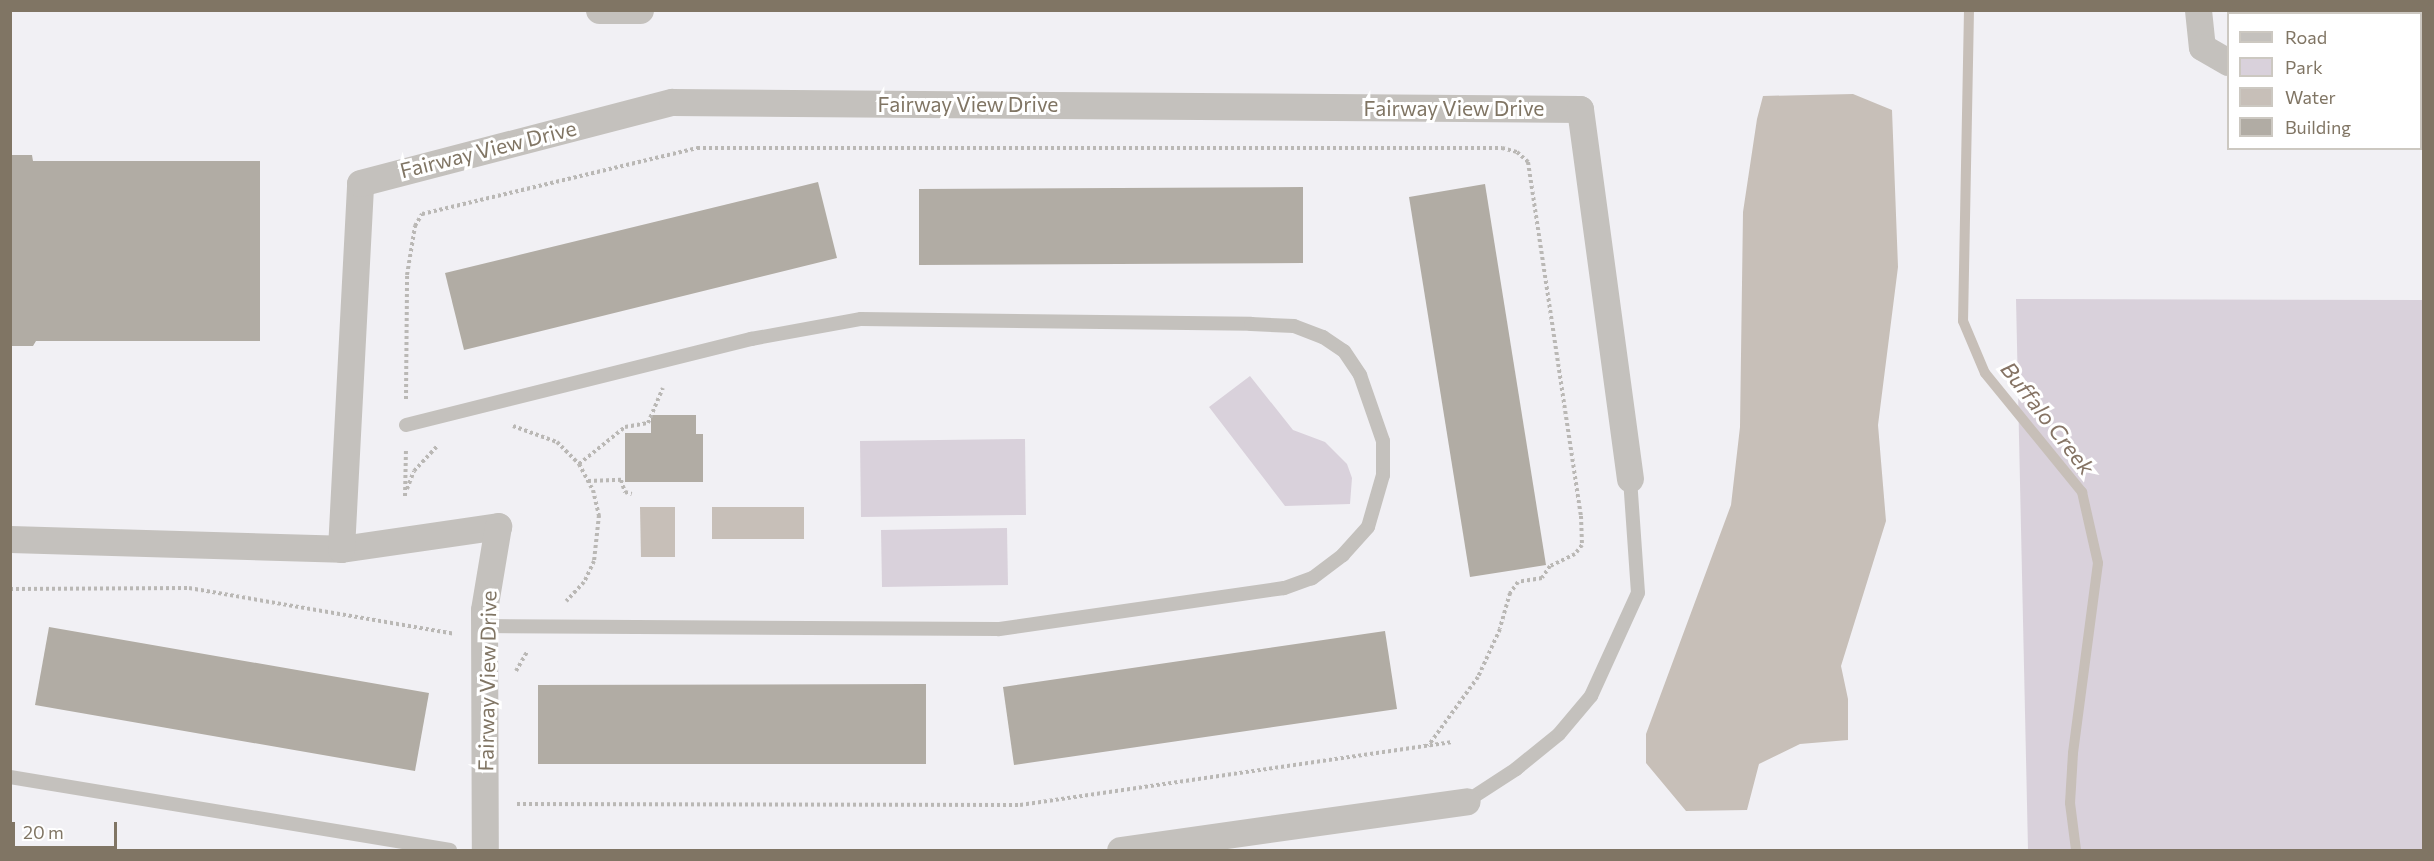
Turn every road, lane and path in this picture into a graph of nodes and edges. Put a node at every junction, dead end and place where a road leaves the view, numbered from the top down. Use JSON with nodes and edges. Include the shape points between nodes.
{"nodes":[{"id":1,"x":599,"y":10,"type":"edge"},
{"id":2,"x":640,"y":10,"type":"edge"},
{"id":3,"x":2198,"y":10,"type":"edge"},
{"id":4,"x":2227,"y":61,"type":"edge"},
{"id":5,"x":676,"y":358,"type":"junction"},
{"id":6,"x":406,"y":424,"type":"junction"},
{"id":7,"x":504,"y":425,"type":"dead end"},
{"id":8,"x":445,"y":441,"type":"dead end"},
{"id":9,"x":579,"y":464,"type":"junction"},
{"id":10,"x":1630,"y":479,"type":"joint"},
{"id":11,"x":588,"y":481,"type":"junction"},
{"id":12,"x":632,"y":494,"type":"dead end"},
{"id":13,"x":10,"y":539,"type":"edge"},
{"id":14,"x":341,"y":549,"type":"junction"},
{"id":15,"x":10,"y":589,"type":"edge"},
{"id":16,"x":543,"y":627,"type":"junction"},
{"id":17,"x":484,"y":634,"type":"junction"},
{"id":18,"x":520,"y":665,"type":"junction"},
{"id":19,"x":510,"y":681,"type":"dead end"},
{"id":20,"x":1452,"y":742,"type":"dead end"},
{"id":21,"x":1428,"y":746,"type":"junction"},
{"id":22,"x":10,"y":777,"type":"edge"},
{"id":23,"x":1467,"y":801,"type":"joint"},
{"id":24,"x":513,"y":804,"type":"dead end"},
{"id":25,"x":450,"y":850,"type":"edge"},
{"id":26,"x":485,"y":850,"type":"edge"},
{"id":27,"x":1120,"y":850,"type":"edge"}],
"edges":[{"from":1,"to":2,"type":"street"},
{"from":3,"to":4,"type":"street","via":[[2202,47]]},
{"from":5,"to":6,"type":"lane"},
{"from":5,"to":9,"type":"path","via":[[675,368],[649,414],[648,423],[625,427]]},
{"from":5,"to":16,"type":"lane","via":[[813,325],[861,319],[1294,326],[1323,337],[1344,351],[1360,375],[1383,441],[1377,504],[1362,534],[1343,555],[1312,578],[1246,596],[998,629]]},
{"from":6,"to":8,"type":"path","via":[[405,496],[414,471]]},
{"from":6,"to":21,"type":"path","via":[[407,275],[415,226],[422,214],[697,148],[1502,148],[1517,152],[1528,162],[1581,516],[1582,545],[1575,554],[1550,566],[1542,578],[1518,582],[1510,593],[1496,639],[1478,677]]},
{"from":7,"to":9,"type":"path","via":[[543,434]]},
{"from":9,"to":11,"type":"path"},
{"from":10,"to":14,"type":"street","name":"Fairway View Drive","via":[[1580,109],[672,102],[360,183]]},
{"from":10,"to":23,"type":"lane","via":[[1638,593],[1591,696],[1559,734]]},
{"from":11,"to":12,"type":"path","via":[[621,480],[626,492]]},
{"from":11,"to":16,"type":"path","via":[[599,515],[594,561],[584,582]]},
{"from":13,"to":14,"type":"street","name":"Fairway View Drive"},
{"from":14,"to":17,"type":"street","name":"Fairway View Drive","via":[[498,526]]},
{"from":15,"to":17,"type":"path","via":[[189,588]]},
{"from":16,"to":17,"type":"lane"},
{"from":16,"to":18,"type":"path"},
{"from":17,"to":18,"type":"path"},
{"from":17,"to":26,"type":"street","name":"Fairway View Drive"},
{"from":18,"to":19,"type":"path"},
{"from":20,"to":21,"type":"path"},
{"from":21,"to":24,"type":"path","via":[[1020,805]]},
{"from":22,"to":25,"type":"lane"},
{"from":23,"to":27,"type":"street"}]}
